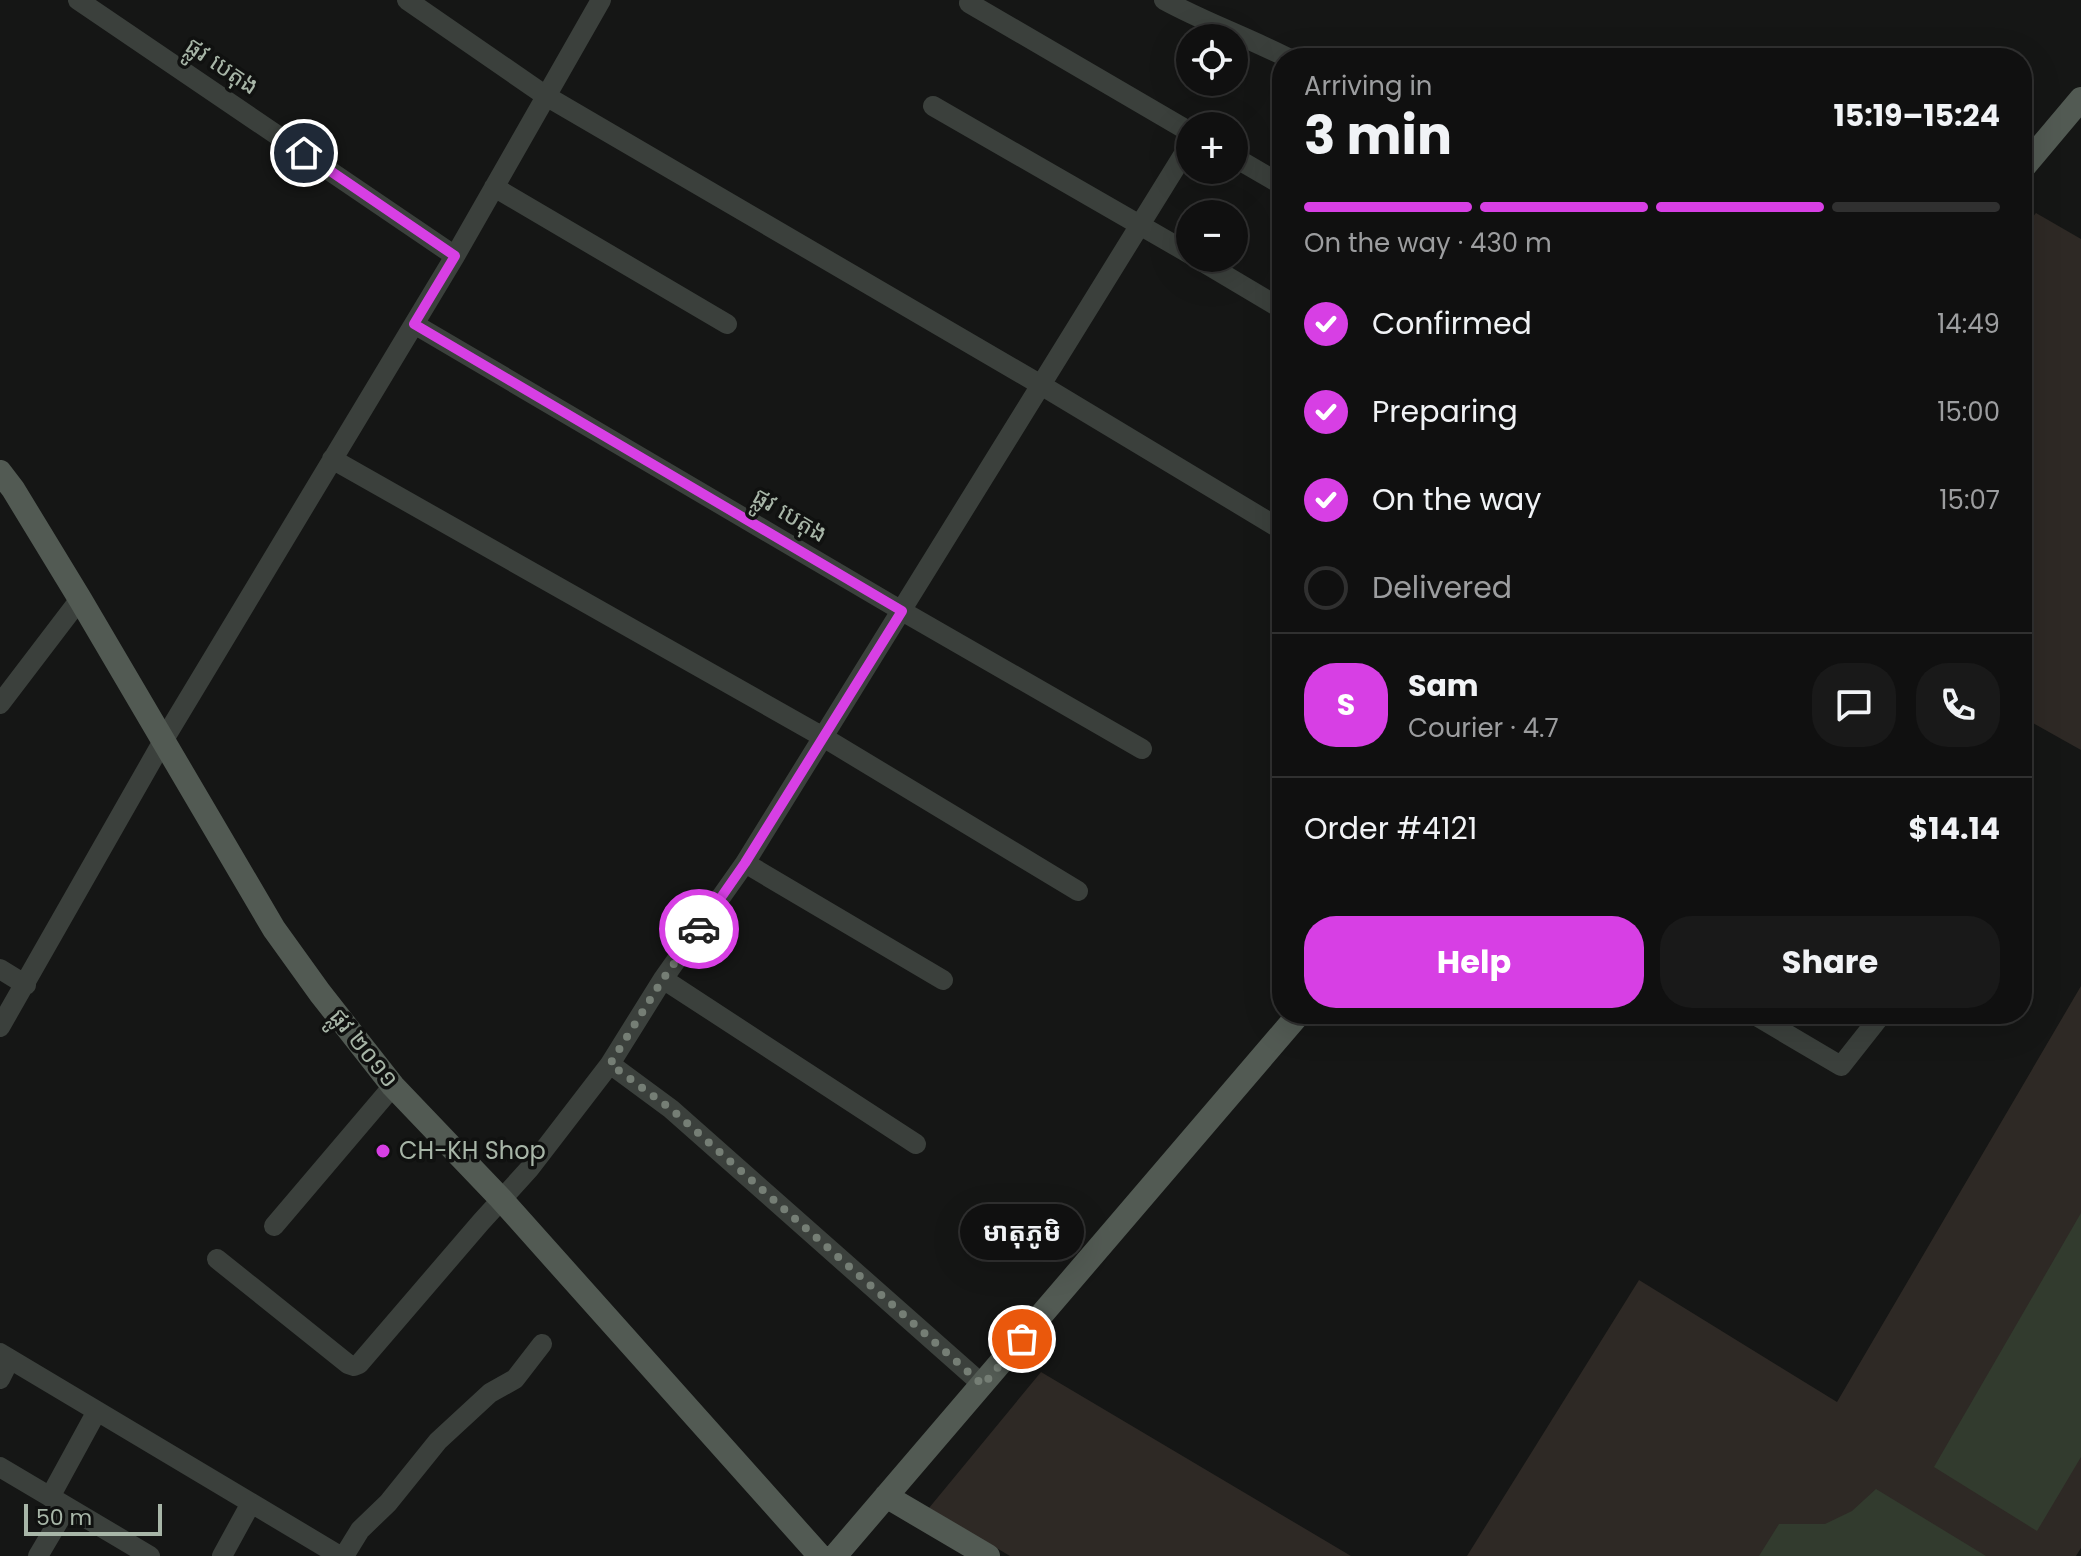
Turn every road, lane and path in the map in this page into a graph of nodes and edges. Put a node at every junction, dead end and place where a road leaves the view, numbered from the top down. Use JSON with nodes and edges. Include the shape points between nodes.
{"nodes":[{"id":1,"x":78,"y":0,"type":"edge"},
{"id":2,"x":407,"y":0,"type":"edge"},
{"id":3,"x":601,"y":0,"type":"edge"},
{"id":4,"x":1164,"y":0,"type":"edge"},
{"id":5,"x":969,"y":3,"type":"dead end"},
{"id":6,"x":1272,"y":50,"type":"edge"},
{"id":7,"x":546,"y":96,"type":"junction"},
{"id":8,"x":2081,"y":99,"type":"edge"},
{"id":9,"x":933,"y":106,"type":"dead end"},
{"id":10,"x":1176,"y":124,"type":"edge"},
{"id":11,"x":2032,"y":157,"type":"edge"},
{"id":12,"x":1248,"y":165,"type":"edge"},
{"id":13,"x":1176,"y":166,"type":"edge"},
{"id":14,"x":1272,"y":179,"type":"edge"},
{"id":15,"x":494,"y":187,"type":"junction"},
{"id":16,"x":1139,"y":224,"type":"junction"},
{"id":17,"x":1176,"y":246,"type":"edge"},
{"id":18,"x":455,"y":256,"type":"junction"},
{"id":19,"x":1220,"y":272,"type":"edge"},
{"id":20,"x":1272,"y":303,"type":"edge"},
{"id":21,"x":414,"y":324,"type":"junction"},
{"id":22,"x":727,"y":324,"type":"dead end"},
{"id":23,"x":1041,"y":385,"type":"junction"},
{"id":24,"x":332,"y":459,"type":"junction"},
{"id":25,"x":0,"y":472,"type":"edge"},
{"id":26,"x":1272,"y":524,"type":"edge"},
{"id":27,"x":80,"y":599,"type":"junction"},
{"id":28,"x":902,"y":611,"type":"junction"},
{"id":29,"x":0,"y":704,"type":"edge"},
{"id":30,"x":823,"y":737,"type":"junction"},
{"id":31,"x":163,"y":741,"type":"junction"},
{"id":32,"x":1142,"y":749,"type":"dead end"},
{"id":33,"x":745,"y":863,"type":"junction"},
{"id":34,"x":1078,"y":891,"type":"dead end"},
{"id":35,"x":0,"y":969,"type":"edge"},
{"id":36,"x":663,"y":979,"type":"junction"},
{"id":37,"x":943,"y":980,"type":"dead end"},
{"id":38,"x":26,"y":985,"type":"junction"},
{"id":39,"x":1290,"y":1024,"type":"edge"},
{"id":40,"x":1770,"y":1024,"type":"edge"},
{"id":41,"x":1875,"y":1024,"type":"edge"},
{"id":42,"x":0,"y":1027,"type":"edge"},
{"id":43,"x":610,"y":1064,"type":"junction"},
{"id":44,"x":393,"y":1086,"type":"junction"},
{"id":45,"x":916,"y":1144,"type":"dead end"},
{"id":46,"x":501,"y":1199,"type":"junction"},
{"id":47,"x":274,"y":1226,"type":"dead end"},
{"id":48,"x":217,"y":1259,"type":"dead end"},
{"id":49,"x":542,"y":1344,"type":"dead end"},
{"id":50,"x":5,"y":1356,"type":"edge"},
{"id":51,"x":0,"y":1379,"type":"edge"},
{"id":52,"x":983,"y":1385,"type":"junction"},
{"id":53,"x":97,"y":1411,"type":"junction"},
{"id":54,"x":0,"y":1467,"type":"edge"},
{"id":55,"x":886,"y":1496,"type":"junction"},
{"id":56,"x":59,"y":1502,"type":"junction"},
{"id":57,"x":251,"y":1503,"type":"junction"},
{"id":58,"x":142,"y":1554,"type":"edge"},
{"id":59,"x":38,"y":1556,"type":"edge"},
{"id":60,"x":222,"y":1556,"type":"edge"},
{"id":61,"x":342,"y":1556,"type":"edge"},
{"id":62,"x":820,"y":1556,"type":"edge"},
{"id":63,"x":835,"y":1556,"type":"edge"},
{"id":64,"x":988,"y":1556,"type":"edge"}],
"edges":[{"from":1,"to":18,"type":"street","name":"ផ្លូវ បេតុង"},
{"from":2,"to":7,"type":"street"},
{"from":3,"to":7,"type":"street"},
{"from":4,"to":6,"type":"street"},
{"from":5,"to":10,"type":"street"},
{"from":7,"to":15,"type":"street"},
{"from":7,"to":23,"type":"street"},
{"from":8,"to":11,"type":"main road"},
{"from":9,"to":16,"type":"street"},
{"from":12,"to":14,"type":"street"},
{"from":13,"to":16,"type":"street"},
{"from":15,"to":18,"type":"street"},
{"from":15,"to":22,"type":"street"},
{"from":16,"to":17,"type":"street"},
{"from":16,"to":23,"type":"street"},
{"from":18,"to":21,"type":"street"},
{"from":19,"to":20,"type":"street"},
{"from":21,"to":24,"type":"street"},
{"from":21,"to":28,"type":"street","name":"ផ្លូវ បេតុង"},
{"from":23,"to":26,"type":"street"},
{"from":23,"to":28,"type":"street"},
{"from":24,"to":30,"type":"street"},
{"from":24,"to":31,"type":"street"},
{"from":25,"to":27,"type":"main road","name":"ផ្លូវ ២០១១"},
{"from":27,"to":29,"type":"street"},
{"from":27,"to":31,"type":"main road","name":"ផ្លូវ ២០១១"},
{"from":28,"to":30,"type":"street"},
{"from":28,"to":32,"type":"street","name":"ផ្លូវ បេតុង"},
{"from":30,"to":33,"type":"street"},
{"from":30,"to":34,"type":"street"},
{"from":31,"to":38,"type":"street"},
{"from":31,"to":44,"type":"main road","name":"ផ្លូវ ២០១១","via":[[274,929]]},
{"from":33,"to":36,"type":"street"},
{"from":33,"to":37,"type":"street"},
{"from":35,"to":38,"type":"street"},
{"from":36,"to":43,"type":"street"},
{"from":36,"to":45,"type":"street"},
{"from":38,"to":42,"type":"street"},
{"from":39,"to":52,"type":"main road"},
{"from":40,"to":41,"type":"street","via":[[1841,1066]]},
{"from":43,"to":46,"type":"street"},
{"from":43,"to":52,"type":"street","via":[[671,1109]]},
{"from":44,"to":46,"type":"main road","name":"ផ្លូវ ២០១១"},
{"from":44,"to":47,"type":"street"},
{"from":46,"to":48,"type":"street","via":[[356,1366]]},
{"from":46,"to":62,"type":"main road","name":"ផ្លូវ ២០១១"},
{"from":49,"to":61,"type":"street","via":[[515,1379],[490,1393],[438,1441]]},
{"from":50,"to":51,"type":"street"},
{"from":50,"to":53,"type":"street"},
{"from":52,"to":55,"type":"main road"},
{"from":53,"to":56,"type":"street"},
{"from":53,"to":57,"type":"street"},
{"from":54,"to":56,"type":"street"},
{"from":55,"to":63,"type":"main road"},
{"from":55,"to":64,"type":"main road"},
{"from":56,"to":58,"type":"street"},
{"from":56,"to":59,"type":"street"},
{"from":57,"to":60,"type":"street"},
{"from":57,"to":61,"type":"street"}]}
